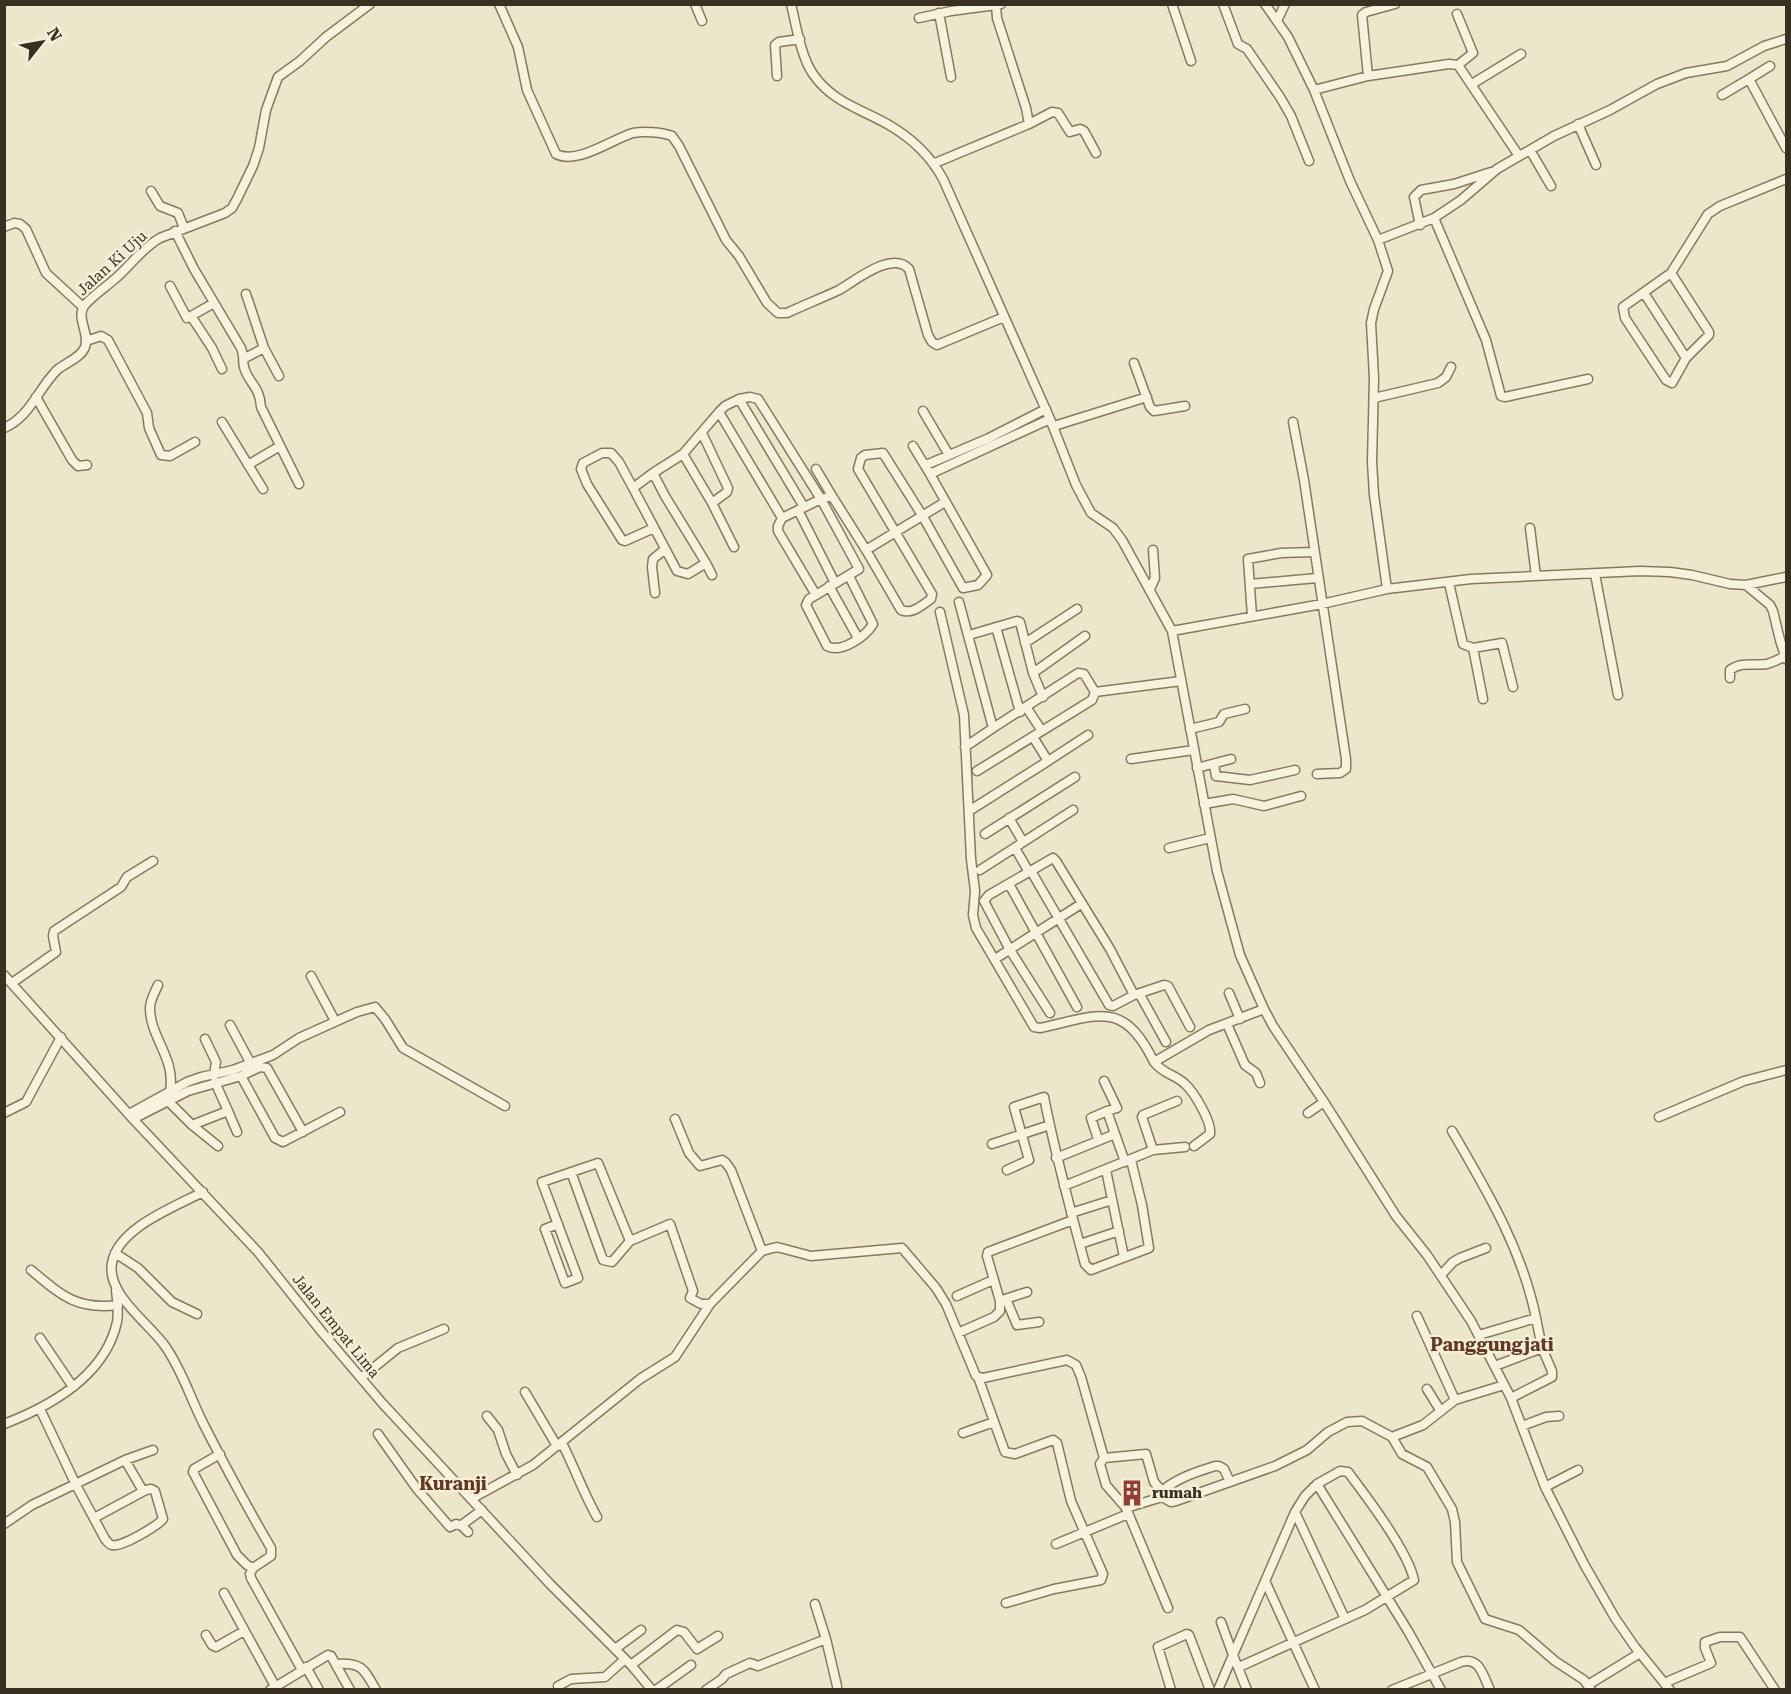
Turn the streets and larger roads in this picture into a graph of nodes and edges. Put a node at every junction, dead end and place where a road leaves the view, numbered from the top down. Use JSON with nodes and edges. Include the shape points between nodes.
{"nodes":[{"id":1,"x":370,"y":4,"type":"edge"},
{"id":2,"x":499,"y":4,"type":"edge"},
{"id":3,"x":695,"y":4,"type":"edge"},
{"id":4,"x":790,"y":4,"type":"edge"},
{"id":5,"x":1172,"y":4,"type":"edge"},
{"id":6,"x":1223,"y":4,"type":"edge"},
{"id":7,"x":1265,"y":4,"type":"edge"},
{"id":8,"x":1285,"y":4,"type":"edge"},
{"id":9,"x":1395,"y":4,"type":"edge"},
{"id":10,"x":999,"y":5,"type":"edge"},
{"id":11,"x":965,"y":7,"type":"edge"},
{"id":12,"x":939,"y":14,"type":"junction"},
{"id":13,"x":1457,"y":14,"type":"dead end"},
{"id":14,"x":919,"y":18,"type":"dead end"},
{"id":15,"x":702,"y":21,"type":"dead end"},
{"id":16,"x":1277,"y":21,"type":"junction"},
{"id":17,"x":800,"y":39,"type":"junction"},
{"id":18,"x":1786,"y":39,"type":"edge"},
{"id":19,"x":1521,"y":54,"type":"dead end"},
{"id":20,"x":1191,"y":61,"type":"dead end"},
{"id":21,"x":1458,"y":65,"type":"junction"},
{"id":22,"x":1770,"y":66,"type":"dead end"},
{"id":23,"x":777,"y":76,"type":"dead end"},
{"id":24,"x":1368,"y":76,"type":"junction"},
{"id":25,"x":951,"y":77,"type":"dead end"},
{"id":26,"x":1749,"y":79,"type":"junction"},
{"id":27,"x":1472,"y":84,"type":"junction"},
{"id":28,"x":1314,"y":90,"type":"junction"},
{"id":29,"x":1722,"y":95,"type":"dead end"},
{"id":30,"x":1029,"y":124,"type":"junction"},
{"id":31,"x":1578,"y":124,"type":"junction"},
{"id":32,"x":1786,"y":148,"type":"edge"},
{"id":33,"x":1530,"y":150,"type":"junction"},
{"id":34,"x":1096,"y":153,"type":"dead end"},
{"id":35,"x":1519,"y":156,"type":"junction"},
{"id":36,"x":1309,"y":161,"type":"dead end"},
{"id":37,"x":935,"y":163,"type":"junction"},
{"id":38,"x":1596,"y":165,"type":"dead end"},
{"id":39,"x":1497,"y":169,"type":"junction"},
{"id":40,"x":1786,"y":179,"type":"edge"},
{"id":41,"x":1551,"y":186,"type":"dead end"},
{"id":42,"x":151,"y":191,"type":"dead end"},
{"id":43,"x":1434,"y":218,"type":"junction"},
{"id":44,"x":1420,"y":225,"type":"junction"},
{"id":45,"x":4,"y":227,"type":"edge"},
{"id":46,"x":180,"y":230,"type":"junction"},
{"id":47,"x":1378,"y":240,"type":"junction"},
{"id":48,"x":1671,"y":273,"type":"junction"},
{"id":49,"x":170,"y":286,"type":"dead end"},
{"id":50,"x":1644,"y":293,"type":"junction"},
{"id":51,"x":246,"y":294,"type":"dead end"},
{"id":52,"x":214,"y":303,"type":"junction"},
{"id":53,"x":83,"y":307,"type":"junction"},
{"id":54,"x":191,"y":316,"type":"junction"},
{"id":55,"x":1004,"y":317,"type":"junction"},
{"id":56,"x":86,"y":340,"type":"junction"},
{"id":57,"x":264,"y":348,"type":"junction"},
{"id":58,"x":245,"y":358,"type":"junction"},
{"id":59,"x":1686,"y":358,"type":"junction"},
{"id":60,"x":1134,"y":363,"type":"dead end"},
{"id":61,"x":1450,"y":367,"type":"dead end"},
{"id":62,"x":222,"y":369,"type":"dead end"},
{"id":63,"x":279,"y":376,"type":"dead end"},
{"id":64,"x":1588,"y":379,"type":"dead end"},
{"id":65,"x":36,"y":397,"type":"junction"},
{"id":66,"x":1147,"y":397,"type":"junction"},
{"id":67,"x":1374,"y":398,"type":"junction"},
{"id":68,"x":739,"y":399,"type":"junction"},
{"id":69,"x":1185,"y":406,"type":"dead end"},
{"id":70,"x":1046,"y":409,"type":"junction"},
{"id":71,"x":922,"y":411,"type":"dead end"},
{"id":72,"x":719,"y":412,"type":"junction"},
{"id":73,"x":222,"y":422,"type":"dead end"},
{"id":74,"x":1052,"y":422,"type":"junction"},
{"id":75,"x":1293,"y":422,"type":"dead end"},
{"id":76,"x":4,"y":428,"type":"edge"},
{"id":77,"x":702,"y":433,"type":"junction"},
{"id":78,"x":195,"y":442,"type":"dead end"},
{"id":79,"x":280,"y":446,"type":"junction"},
{"id":80,"x":913,"y":447,"type":"dead end"},
{"id":81,"x":682,"y":454,"type":"junction"},
{"id":82,"x":949,"y":456,"type":"junction"},
{"id":83,"x":87,"y":465,"type":"dead end"},
{"id":84,"x":248,"y":465,"type":"junction"},
{"id":85,"x":816,"y":469,"type":"dead end"},
{"id":86,"x":928,"y":469,"type":"junction"},
{"id":87,"x":653,"y":473,"type":"junction"},
{"id":88,"x":299,"y":484,"type":"dead end"},
{"id":89,"x":633,"y":488,"type":"junction"},
{"id":90,"x":263,"y":489,"type":"dead end"},
{"id":91,"x":832,"y":496,"type":"junction"},
{"id":92,"x":821,"y":499,"type":"junction"},
{"id":93,"x":945,"y":502,"type":"junction"},
{"id":94,"x":711,"y":503,"type":"junction"},
{"id":95,"x":801,"y":509,"type":"junction"},
{"id":96,"x":922,"y":515,"type":"junction"},
{"id":97,"x":782,"y":518,"type":"junction"},
{"id":98,"x":654,"y":528,"type":"junction"},
{"id":99,"x":1530,"y":528,"type":"dead end"},
{"id":100,"x":894,"y":532,"type":"junction"},
{"id":101,"x":734,"y":547,"type":"dead end"},
{"id":102,"x":664,"y":550,"type":"junction"},
{"id":103,"x":866,"y":550,"type":"junction"},
{"id":104,"x":1153,"y":550,"type":"dead end"},
{"id":105,"x":1314,"y":552,"type":"junction"},
{"id":106,"x":706,"y":563,"type":"junction"},
{"id":107,"x":1595,"y":574,"type":"junction"},
{"id":108,"x":712,"y":575,"type":"dead end"},
{"id":109,"x":849,"y":576,"type":"junction"},
{"id":110,"x":1536,"y":576,"type":"junction"},
{"id":111,"x":1786,"y":577,"type":"edge"},
{"id":112,"x":1317,"y":578,"type":"junction"},
{"id":113,"x":1449,"y":583,"type":"junction"},
{"id":114,"x":832,"y":584,"type":"junction"},
{"id":115,"x":1250,"y":584,"type":"junction"},
{"id":116,"x":1746,"y":585,"type":"junction"},
{"id":117,"x":1150,"y":589,"type":"junction"},
{"id":118,"x":1387,"y":589,"type":"junction"},
{"id":119,"x":655,"y":593,"type":"dead end"},
{"id":120,"x":816,"y":595,"type":"junction"},
{"id":121,"x":959,"y":602,"type":"dead end"},
{"id":122,"x":1322,"y":604,"type":"junction"},
{"id":123,"x":1077,"y":609,"type":"dead end"},
{"id":124,"x":940,"y":612,"type":"dead end"},
{"id":125,"x":1252,"y":616,"type":"junction"},
{"id":126,"x":996,"y":627,"type":"junction"},
{"id":127,"x":1172,"y":631,"type":"junction"},
{"id":128,"x":969,"y":635,"type":"junction"},
{"id":129,"x":1085,"y":636,"type":"dead end"},
{"id":130,"x":858,"y":638,"type":"junction"},
{"id":131,"x":1025,"y":643,"type":"junction"},
{"id":132,"x":1473,"y":648,"type":"junction"},
{"id":133,"x":1786,"y":658,"type":"edge"},
{"id":134,"x":1033,"y":673,"type":"junction"},
{"id":135,"x":1730,"y":678,"type":"dead end"},
{"id":136,"x":1181,"y":681,"type":"junction"},
{"id":137,"x":1513,"y":687,"type":"dead end"},
{"id":138,"x":1095,"y":692,"type":"junction"},
{"id":139,"x":1618,"y":695,"type":"dead end"},
{"id":140,"x":1043,"y":697,"type":"junction"},
{"id":141,"x":1483,"y":699,"type":"dead end"},
{"id":142,"x":1245,"y":709,"type":"dead end"},
{"id":143,"x":1023,"y":710,"type":"junction"},
{"id":144,"x":993,"y":728,"type":"junction"},
{"id":145,"x":1190,"y":729,"type":"junction"},
{"id":146,"x":1042,"y":731,"type":"junction"},
{"id":147,"x":1088,"y":735,"type":"dead end"},
{"id":148,"x":1033,"y":736,"type":"junction"},
{"id":149,"x":965,"y":747,"type":"junction"},
{"id":150,"x":1194,"y":750,"type":"junction"},
{"id":151,"x":1131,"y":759,"type":"dead end"},
{"id":152,"x":1230,"y":759,"type":"dead end"},
{"id":153,"x":1048,"y":761,"type":"junction"},
{"id":154,"x":1214,"y":765,"type":"junction"},
{"id":155,"x":1197,"y":768,"type":"junction"},
{"id":156,"x":1295,"y":770,"type":"dead end"},
{"id":157,"x":977,"y":771,"type":"dead end"},
{"id":158,"x":1317,"y":774,"type":"dead end"},
{"id":159,"x":1075,"y":777,"type":"dead end"},
{"id":160,"x":1301,"y":796,"type":"dead end"},
{"id":161,"x":1204,"y":804,"type":"junction"},
{"id":162,"x":1073,"y":810,"type":"dead end"},
{"id":163,"x":969,"y":811,"type":"junction"},
{"id":164,"x":1010,"y":818,"type":"junction"},
{"id":165,"x":985,"y":834,"type":"dead end"},
{"id":166,"x":1210,"y":838,"type":"junction"},
{"id":167,"x":1023,"y":842,"type":"junction"},
{"id":168,"x":1015,"y":848,"type":"junction"},
{"id":169,"x":1169,"y":848,"type":"dead end"},
{"id":170,"x":153,"y":861,"type":"dead end"},
{"id":171,"x":980,"y":870,"type":"dead end"},
{"id":172,"x":1030,"y":872,"type":"junction"},
{"id":173,"x":1009,"y":885,"type":"junction"},
{"id":174,"x":1081,"y":904,"type":"junction"},
{"id":175,"x":1059,"y":918,"type":"junction"},
{"id":176,"x":1037,"y":933,"type":"junction"},
{"id":177,"x":1010,"y":950,"type":"junction"},
{"id":178,"x":995,"y":959,"type":"junction"},
{"id":179,"x":4,"y":975,"type":"edge"},
{"id":180,"x":311,"y":976,"type":"dead end"},
{"id":181,"x":12,"y":983,"type":"junction"},
{"id":182,"x":158,"y":985,"type":"dead end"},
{"id":183,"x":1229,"y":993,"type":"dead end"},
{"id":184,"x":1137,"y":995,"type":"junction"},
{"id":185,"x":1077,"y":1007,"type":"dead end"},
{"id":186,"x":1264,"y":1009,"type":"junction"},
{"id":187,"x":1050,"y":1013,"type":"dead end"},
{"id":188,"x":1240,"y":1019,"type":"junction"},
{"id":189,"x":335,"y":1022,"type":"junction"},
{"id":190,"x":1227,"y":1024,"type":"junction"},
{"id":191,"x":230,"y":1025,"type":"dead end"},
{"id":192,"x":1190,"y":1027,"type":"dead end"},
{"id":193,"x":61,"y":1037,"type":"junction"},
{"id":194,"x":205,"y":1039,"type":"dead end"},
{"id":195,"x":1166,"y":1042,"type":"dead end"},
{"id":196,"x":1154,"y":1062,"type":"junction"},
{"id":197,"x":251,"y":1064,"type":"junction"},
{"id":198,"x":1786,"y":1070,"type":"edge"},
{"id":199,"x":241,"y":1076,"type":"junction"},
{"id":200,"x":214,"y":1078,"type":"junction"},
{"id":201,"x":1104,"y":1081,"type":"dead end"},
{"id":202,"x":1260,"y":1083,"type":"dead end"},
{"id":203,"x":169,"y":1096,"type":"junction"},
{"id":204,"x":1177,"y":1101,"type":"dead end"},
{"id":205,"x":1324,"y":1102,"type":"junction"},
{"id":206,"x":505,"y":1106,"type":"dead end"},
{"id":207,"x":228,"y":1111,"type":"junction"},
{"id":208,"x":1107,"y":1111,"type":"junction"},
{"id":209,"x":340,"y":1112,"type":"dead end"},
{"id":210,"x":4,"y":1113,"type":"edge"},
{"id":211,"x":1308,"y":1113,"type":"dead end"},
{"id":212,"x":131,"y":1117,"type":"junction"},
{"id":213,"x":1659,"y":1118,"type":"dead end"},
{"id":214,"x":675,"y":1119,"type":"dead end"},
{"id":215,"x":192,"y":1125,"type":"junction"},
{"id":216,"x":1050,"y":1125,"type":"junction"},
{"id":217,"x":1452,"y":1131,"type":"dead end"},
{"id":218,"x":237,"y":1132,"type":"dead end"},
{"id":219,"x":303,"y":1132,"type":"junction"},
{"id":220,"x":1022,"y":1133,"type":"junction"},
{"id":221,"x":1115,"y":1134,"type":"junction"},
{"id":222,"x":1098,"y":1139,"type":"junction"},
{"id":223,"x":992,"y":1144,"type":"dead end"},
{"id":224,"x":218,"y":1146,"type":"dead end"},
{"id":225,"x":1153,"y":1150,"type":"junction"},
{"id":226,"x":1056,"y":1158,"type":"junction"},
{"id":227,"x":1128,"y":1161,"type":"junction"},
{"id":228,"x":1007,"y":1170,"type":"dead end"},
{"id":229,"x":1106,"y":1170,"type":"junction"},
{"id":230,"x":571,"y":1172,"type":"junction"},
{"id":231,"x":1064,"y":1186,"type":"junction"},
{"id":232,"x":203,"y":1192,"type":"junction"},
{"id":233,"x":1112,"y":1200,"type":"junction"},
{"id":234,"x":1072,"y":1217,"type":"junction"},
{"id":235,"x":558,"y":1224,"type":"junction"},
{"id":236,"x":1119,"y":1231,"type":"junction"},
{"id":237,"x":630,"y":1241,"type":"junction"},
{"id":238,"x":1080,"y":1244,"type":"junction"},
{"id":239,"x":1486,"y":1248,"type":"dead end"},
{"id":240,"x":762,"y":1251,"type":"junction"},
{"id":241,"x":115,"y":1253,"type":"junction"},
{"id":242,"x":1124,"y":1257,"type":"junction"},
{"id":243,"x":31,"y":1270,"type":"dead end"},
{"id":244,"x":1441,"y":1275,"type":"junction"},
{"id":245,"x":993,"y":1280,"type":"junction"},
{"id":246,"x":116,"y":1286,"type":"junction"},
{"id":247,"x":1027,"y":1292,"type":"dead end"},
{"id":248,"x":957,"y":1296,"type":"dead end"},
{"id":249,"x":1003,"y":1300,"type":"junction"},
{"id":250,"x":710,"y":1304,"type":"junction"},
{"id":251,"x":117,"y":1305,"type":"junction"},
{"id":252,"x":197,"y":1314,"type":"dead end"},
{"id":253,"x":1417,"y":1316,"type":"dead end"},
{"id":254,"x":1536,"y":1318,"type":"junction"},
{"id":255,"x":1039,"y":1322,"type":"dead end"},
{"id":256,"x":444,"y":1329,"type":"dead end"},
{"id":257,"x":958,"y":1333,"type":"junction"},
{"id":258,"x":1479,"y":1335,"type":"junction"},
{"id":259,"x":40,"y":1338,"type":"dead end"},
{"id":260,"x":1542,"y":1348,"type":"junction"},
{"id":261,"x":1495,"y":1366,"type":"junction"},
{"id":262,"x":978,"y":1377,"type":"junction"},
{"id":263,"x":361,"y":1378,"type":"junction"},
{"id":264,"x":1504,"y":1385,"type":"junction"},
{"id":265,"x":73,"y":1387,"type":"junction"},
{"id":266,"x":1427,"y":1389,"type":"dead end"},
{"id":267,"x":525,"y":1392,"type":"dead end"},
{"id":268,"x":1511,"y":1398,"type":"junction"},
{"id":269,"x":1455,"y":1400,"type":"junction"},
{"id":270,"x":40,"y":1409,"type":"junction"},
{"id":271,"x":1440,"y":1410,"type":"junction"},
{"id":272,"x":487,"y":1416,"type":"dead end"},
{"id":273,"x":1558,"y":1416,"type":"dead end"},
{"id":274,"x":994,"y":1422,"type":"junction"},
{"id":275,"x":4,"y":1424,"type":"edge"},
{"id":276,"x":1522,"y":1426,"type":"junction"},
{"id":277,"x":963,"y":1433,"type":"dead end"},
{"id":278,"x":378,"y":1434,"type":"dead end"},
{"id":279,"x":1392,"y":1437,"type":"junction"},
{"id":280,"x":557,"y":1446,"type":"junction"},
{"id":281,"x":153,"y":1450,"type":"dead end"},
{"id":282,"x":220,"y":1454,"type":"junction"},
{"id":283,"x":1104,"y":1458,"type":"junction"},
{"id":284,"x":125,"y":1460,"type":"junction"},
{"id":285,"x":1578,"y":1470,"type":"dead end"},
{"id":286,"x":517,"y":1475,"type":"junction"},
{"id":287,"x":1230,"y":1482,"type":"junction"},
{"id":288,"x":1317,"y":1484,"type":"junction"},
{"id":289,"x":76,"y":1485,"type":"junction"},
{"id":290,"x":1545,"y":1487,"type":"junction"},
{"id":291,"x":143,"y":1491,"type":"junction"},
{"id":292,"x":1162,"y":1494,"type":"junction"},
{"id":293,"x":471,"y":1499,"type":"junction"},
{"id":294,"x":482,"y":1510,"type":"junction"},
{"id":295,"x":1127,"y":1511,"type":"junction"},
{"id":296,"x":1295,"y":1512,"type":"junction"},
{"id":297,"x":597,"y":1517,"type":"dead end"},
{"id":298,"x":94,"y":1518,"type":"junction"},
{"id":299,"x":4,"y":1524,"type":"edge"},
{"id":300,"x":1086,"y":1533,"type":"junction"},
{"id":301,"x":1056,"y":1544,"type":"dead end"},
{"id":302,"x":253,"y":1568,"type":"junction"},
{"id":303,"x":1266,"y":1583,"type":"junction"},
{"id":304,"x":224,"y":1593,"type":"dead end"},
{"id":305,"x":1387,"y":1598,"type":"junction"},
{"id":306,"x":1006,"y":1603,"type":"dead end"},
{"id":307,"x":815,"y":1604,"type":"dead end"},
{"id":308,"x":1168,"y":1608,"type":"dead end"},
{"id":309,"x":1345,"y":1619,"type":"junction"},
{"id":310,"x":1221,"y":1622,"type":"dead end"},
{"id":311,"x":641,"y":1630,"type":"dead end"},
{"id":312,"x":244,"y":1631,"type":"junction"},
{"id":313,"x":206,"y":1635,"type":"dead end"},
{"id":314,"x":718,"y":1636,"type":"dead end"},
{"id":315,"x":826,"y":1639,"type":"junction"},
{"id":316,"x":1294,"y":1642,"type":"junction"},
{"id":317,"x":615,"y":1649,"type":"junction"},
{"id":318,"x":1640,"y":1653,"type":"junction"},
{"id":319,"x":1233,"y":1655,"type":"junction"},
{"id":320,"x":628,"y":1662,"type":"junction"},
{"id":321,"x":336,"y":1664,"type":"junction"},
{"id":322,"x":692,"y":1665,"type":"dead end"},
{"id":323,"x":1239,"y":1667,"type":"junction"},
{"id":324,"x":304,"y":1668,"type":"junction"},
{"id":325,"x":1433,"y":1674,"type":"junction"},
{"id":326,"x":558,"y":1686,"type":"dead end"},
{"id":327,"x":1667,"y":1686,"type":"edge"},
{"id":328,"x":277,"y":1687,"type":"edge"},
{"id":329,"x":1590,"y":1687,"type":"edge"},
{"id":330,"x":838,"y":1688,"type":"edge"},
{"id":331,"x":319,"y":1689,"type":"edge"},
{"id":332,"x":350,"y":1689,"type":"edge"},
{"id":333,"x":376,"y":1689,"type":"edge"},
{"id":334,"x":654,"y":1689,"type":"edge"},
{"id":335,"x":706,"y":1689,"type":"edge"},
{"id":336,"x":826,"y":1689,"type":"edge"},
{"id":337,"x":1171,"y":1689,"type":"edge"},
{"id":338,"x":1210,"y":1689,"type":"edge"},
{"id":339,"x":1218,"y":1689,"type":"edge"},
{"id":340,"x":1247,"y":1689,"type":"edge"},
{"id":341,"x":1315,"y":1689,"type":"edge"},
{"id":342,"x":1392,"y":1689,"type":"edge"},
{"id":343,"x":1441,"y":1689,"type":"edge"},
{"id":344,"x":1490,"y":1689,"type":"edge"},
{"id":345,"x":1774,"y":1689,"type":"edge"}],
"edges":[{"from":1,"to":46,"type":"street","name":"Jalan Ki Uju","via":[[278,77],[253,166],[232,208]]},
{"from":2,"to":55,"type":"street","via":[[518,47],[527,90],[556,154],[578,155],[633,134],[672,136],[726,240],[767,303],[778,313],[787,313],[838,290],[876,267],[899,263],[909,269],[927,335],[937,345]]},
{"from":3,"to":15,"type":"street"},
{"from":4,"to":17,"type":"street"},
{"from":5,"to":20,"type":"street"},
{"from":6,"to":36,"type":"street","via":[[1238,44],[1247,49],[1280,97]]},
{"from":7,"to":16,"type":"street"},
{"from":8,"to":16,"type":"street"},
{"from":9,"to":24,"type":"street","via":[[1362,15]]},
{"from":10,"to":11,"type":"street"},
{"from":10,"to":30,"type":"street","via":[[999,28]]},
{"from":11,"to":12,"type":"street"},
{"from":12,"to":14,"type":"street"},
{"from":12,"to":25,"type":"street"},
{"from":13,"to":21,"type":"street","via":[[1473,54]]},
{"from":16,"to":28,"type":"street"},
{"from":17,"to":23,"type":"street","via":[[775,45]]},
{"from":17,"to":37,"type":"street","via":[[812,72],[836,98],[888,124]]},
{"from":18,"to":31,"type":"street","via":[[1727,66],[1686,73],[1657,84]]},
{"from":19,"to":27,"type":"street"},
{"from":21,"to":24,"type":"street"},
{"from":21,"to":27,"type":"street"},
{"from":22,"to":26,"type":"street"},
{"from":24,"to":28,"type":"street"},
{"from":26,"to":29,"type":"street"},
{"from":26,"to":32,"type":"street"},
{"from":27,"to":35,"type":"street"},
{"from":28,"to":47,"type":"street"},
{"from":30,"to":34,"type":"street","via":[[1052,112],[1058,113],[1068,131],[1084,130]]},
{"from":30,"to":37,"type":"street"},
{"from":31,"to":33,"type":"street"},
{"from":31,"to":38,"type":"street"},
{"from":33,"to":35,"type":"street"},
{"from":33,"to":41,"type":"street"},
{"from":35,"to":39,"type":"street"},
{"from":37,"to":55,"type":"street"},
{"from":39,"to":43,"type":"street"},
{"from":39,"to":44,"type":"street","via":[[1416,193]]},
{"from":40,"to":48,"type":"street","via":[[1708,214]]},
{"from":42,"to":46,"type":"street","via":[[160,206],[178,213]]},
{"from":43,"to":44,"type":"street"},
{"from":43,"to":64,"type":"street","via":[[1486,340],[1501,396]]},
{"from":44,"to":47,"type":"street"},
{"from":45,"to":53,"type":"street","via":[[14,223],[26,229],[46,273]]},
{"from":46,"to":52,"type":"street"},
{"from":46,"to":53,"type":"street","name":"Jalan Ki Uju","via":[[151,243]]},
{"from":47,"to":67,"type":"street","via":[[1388,271],[1372,316]]},
{"from":48,"to":50,"type":"street"},
{"from":48,"to":59,"type":"street","via":[[1709,332]]},
{"from":49,"to":54,"type":"street","via":[[187,318]]},
{"from":50,"to":59,"type":"street"},
{"from":50,"to":59,"type":"street","via":[[1623,307],[1625,318],[1669,382],[1674,381]]},
{"from":51,"to":57,"type":"street"},
{"from":52,"to":54,"type":"street"},
{"from":52,"to":58,"type":"street"},
{"from":53,"to":56,"type":"street","name":"Jalan Ki Uju"},
{"from":54,"to":62,"type":"street"},
{"from":55,"to":70,"type":"street"},
{"from":56,"to":65,"type":"street","via":[[81,354],[58,369]]},
{"from":56,"to":78,"type":"street","via":[[101,336],[108,340],[147,413],[148,428],[161,454],[170,456]]},
{"from":57,"to":58,"type":"street"},
{"from":57,"to":63,"type":"street"},
{"from":58,"to":79,"type":"street","via":[[244,368],[261,397],[261,407]]},
{"from":60,"to":66,"type":"street"},
{"from":61,"to":67,"type":"street","via":[[1438,383]]},
{"from":65,"to":76,"type":"street","via":[[20,420]]},
{"from":65,"to":83,"type":"street","via":[[72,460],[78,466]]},
{"from":66,"to":69,"type":"street","via":[[1154,411]]},
{"from":66,"to":74,"type":"street"},
{"from":67,"to":118,"type":"street","via":[[1374,495]]},
{"from":68,"to":72,"type":"street"},
{"from":68,"to":92,"type":"street","via":[[758,399]]},
{"from":68,"to":95,"type":"street"},
{"from":70,"to":74,"type":"street"},
{"from":70,"to":82,"type":"street"},
{"from":71,"to":82,"type":"street"},
{"from":72,"to":77,"type":"street"},
{"from":72,"to":97,"type":"street"},
{"from":73,"to":84,"type":"street"},
{"from":74,"to":86,"type":"street"},
{"from":74,"to":117,"type":"street","via":[[1091,513],[1113,528]]},
{"from":75,"to":105,"type":"street"},
{"from":77,"to":81,"type":"street"},
{"from":77,"to":94,"type":"street","via":[[728,488]]},
{"from":79,"to":84,"type":"street"},
{"from":79,"to":88,"type":"street"},
{"from":80,"to":86,"type":"street"},
{"from":81,"to":87,"type":"street"},
{"from":81,"to":94,"type":"street"},
{"from":82,"to":86,"type":"street"},
{"from":84,"to":90,"type":"street"},
{"from":85,"to":91,"type":"street"},
{"from":86,"to":93,"type":"street"},
{"from":87,"to":89,"type":"street"},
{"from":87,"to":106,"type":"street"},
{"from":89,"to":98,"type":"street"},
{"from":89,"to":98,"type":"street","via":[[611,453],[602,453],[583,463],[581,470],[587,484],[622,540]]},
{"from":91,"to":92,"type":"street"},
{"from":91,"to":103,"type":"street"},
{"from":92,"to":95,"type":"street"},
{"from":92,"to":109,"type":"street","via":[[859,566]]},
{"from":93,"to":96,"type":"street"},
{"from":93,"to":96,"type":"street","via":[[988,573],[978,585],[963,588]]},
{"from":94,"to":101,"type":"street"},
{"from":95,"to":97,"type":"street"},
{"from":95,"to":114,"type":"street"},
{"from":96,"to":100,"type":"street"},
{"from":96,"to":100,"type":"street","via":[[886,455],[876,453],[861,458],[858,469]]},
{"from":97,"to":120,"type":"street","via":[[778,531]]},
{"from":98,"to":102,"type":"street"},
{"from":99,"to":110,"type":"street"},
{"from":100,"to":103,"type":"street"},
{"from":100,"to":103,"type":"street","via":[[932,594],[931,599],[912,611],[905,612],[897,606]]},
{"from":102,"to":106,"type":"street","via":[[679,573],[688,574]]},
{"from":102,"to":119,"type":"street","via":[[653,559]]},
{"from":104,"to":117,"type":"street","via":[[1155,578]]},
{"from":105,"to":112,"type":"street"},
{"from":105,"to":115,"type":"street","via":[[1249,557]]},
{"from":106,"to":108,"type":"street"},
{"from":107,"to":110,"type":"street"},
{"from":107,"to":116,"type":"street","via":[[1670,572]]},
{"from":107,"to":139,"type":"street"},
{"from":109,"to":114,"type":"street"},
{"from":109,"to":130,"type":"street","via":[[873,624]]},
{"from":110,"to":113,"type":"street"},
{"from":111,"to":116,"type":"street"},
{"from":112,"to":115,"type":"street"},
{"from":112,"to":122,"type":"street"},
{"from":113,"to":118,"type":"street"},
{"from":113,"to":132,"type":"street","via":[[1460,639]]},
{"from":114,"to":120,"type":"street"},
{"from":114,"to":130,"type":"street"},
{"from":115,"to":125,"type":"street"},
{"from":116,"to":133,"type":"street","via":[[1773,610]]},
{"from":117,"to":127,"type":"street"},
{"from":118,"to":122,"type":"street"},
{"from":120,"to":130,"type":"street","via":[[806,605],[827,646],[839,649]]},
{"from":121,"to":128,"type":"street"},
{"from":122,"to":125,"type":"street"},
{"from":122,"to":158,"type":"street","via":[[1347,765],[1340,773]]},
{"from":123,"to":131,"type":"street"},
{"from":124,"to":149,"type":"street","via":[[964,715]]},
{"from":125,"to":127,"type":"street"},
{"from":126,"to":128,"type":"street"},
{"from":126,"to":131,"type":"street","via":[[1018,621]]},
{"from":126,"to":143,"type":"street"},
{"from":127,"to":136,"type":"street"},
{"from":128,"to":144,"type":"street"},
{"from":129,"to":134,"type":"street"},
{"from":131,"to":134,"type":"street"},
{"from":132,"to":137,"type":"street","via":[[1502,643]]},
{"from":132,"to":141,"type":"street"},
{"from":133,"to":135,"type":"street","via":[[1736,666],[1730,670]]},
{"from":134,"to":140,"type":"street"},
{"from":136,"to":138,"type":"street"},
{"from":136,"to":145,"type":"street"},
{"from":138,"to":140,"type":"street","via":[[1080,672]]},
{"from":138,"to":146,"type":"street","via":[[1094,699]]},
{"from":140,"to":143,"type":"street"},
{"from":142,"to":145,"type":"street","via":[[1224,714],[1219,722]]},
{"from":143,"to":144,"type":"street"},
{"from":143,"to":146,"type":"street"},
{"from":144,"to":149,"type":"street"},
{"from":145,"to":150,"type":"street"},
{"from":146,"to":148,"type":"street"},
{"from":147,"to":153,"type":"street"},
{"from":148,"to":153,"type":"street"},
{"from":148,"to":157,"type":"street"},
{"from":149,"to":163,"type":"street"},
{"from":150,"to":151,"type":"street"},
{"from":150,"to":155,"type":"street"},
{"from":152,"to":154,"type":"street"},
{"from":153,"to":163,"type":"street"},
{"from":154,"to":155,"type":"street"},
{"from":154,"to":156,"type":"street","via":[[1216,776],[1250,780]]},
{"from":155,"to":161,"type":"street"},
{"from":159,"to":164,"type":"street"},
{"from":160,"to":161,"type":"street","via":[[1264,806],[1233,799]]},
{"from":161,"to":166,"type":"street"},
{"from":162,"to":167,"type":"street"},
{"from":163,"to":178,"type":"street","via":[[974,921]]},
{"from":164,"to":165,"type":"street"},
{"from":164,"to":167,"type":"street"},
{"from":166,"to":169,"type":"street"},
{"from":166,"to":186,"type":"street","via":[[1237,944]]},
{"from":167,"to":168,"type":"street"},
{"from":168,"to":171,"type":"street"},
{"from":168,"to":172,"type":"street"},
{"from":170,"to":181,"type":"street","via":[[54,931],[56,952]]},
{"from":172,"to":173,"type":"street"},
{"from":172,"to":174,"type":"street","via":[[1054,858]]},
{"from":172,"to":175,"type":"street"},
{"from":173,"to":176,"type":"street"},
{"from":173,"to":177,"type":"street","via":[[984,901]]},
{"from":174,"to":175,"type":"street"},
{"from":174,"to":184,"type":"street"},
{"from":175,"to":176,"type":"street"},
{"from":175,"to":184,"type":"street","via":[[1108,1005]]},
{"from":176,"to":177,"type":"street"},
{"from":176,"to":185,"type":"street"},
{"from":177,"to":178,"type":"street"},
{"from":177,"to":187,"type":"street"},
{"from":178,"to":196,"type":"street","via":[[1034,1026],[1115,1017],[1136,1032]]},
{"from":179,"to":181,"type":"street","name":"Jalan Empat Lima"},
{"from":180,"to":189,"type":"street"},
{"from":181,"to":193,"type":"street","name":"Jalan Empat Lima"},
{"from":182,"to":203,"type":"street","via":[[150,1006],[170,1065]]},
{"from":183,"to":188,"type":"street"},
{"from":184,"to":192,"type":"street","via":[[1168,986]]},
{"from":184,"to":195,"type":"street"},
{"from":186,"to":188,"type":"street"},
{"from":186,"to":205,"type":"street"},
{"from":188,"to":190,"type":"street"},
{"from":189,"to":197,"type":"street"},
{"from":189,"to":206,"type":"street","via":[[375,1007],[403,1048]]},
{"from":190,"to":196,"type":"street"},
{"from":190,"to":202,"type":"street","via":[[1245,1065],[1256,1073]]},
{"from":191,"to":197,"type":"street"},
{"from":193,"to":210,"type":"street","via":[[26,1102]]},
{"from":193,"to":212,"type":"street","name":"Jalan Empat Lima"},
{"from":194,"to":200,"type":"street","via":[[216,1062]]},
{"from":196,"to":225,"type":"street","via":[[1160,1070],[1185,1084],[1211,1129],[1210,1134],[1189,1146]]},
{"from":197,"to":200,"type":"street"},
{"from":198,"to":213,"type":"street","via":[[1744,1082]]},
{"from":199,"to":200,"type":"street"},
{"from":199,"to":219,"type":"street","via":[[260,1067],[267,1068]]},
{"from":199,"to":219,"type":"street","via":[[275,1138],[283,1142]]},
{"from":200,"to":203,"type":"street","via":[[201,1077]]},
{"from":200,"to":207,"type":"street"},
{"from":201,"to":208,"type":"street","via":[[1117,1108]]},
{"from":203,"to":212,"type":"street"},
{"from":203,"to":215,"type":"street"},
{"from":204,"to":225,"type":"street","via":[[1143,1115]]},
{"from":205,"to":211,"type":"street"},
{"from":205,"to":244,"type":"street","via":[[1396,1216]]},
{"from":207,"to":215,"type":"street"},
{"from":207,"to":218,"type":"street"},
{"from":208,"to":221,"type":"street"},
{"from":208,"to":222,"type":"street","via":[[1091,1118]]},
{"from":209,"to":219,"type":"street"},
{"from":212,"to":232,"type":"street","name":"Jalan Empat Lima"},
{"from":214,"to":240,"type":"street","via":[[689,1153],[700,1166],[726,1162]]},
{"from":215,"to":224,"type":"street"},
{"from":216,"to":220,"type":"street"},
{"from":216,"to":220,"type":"street","via":[[1044,1097],[1014,1107]]},
{"from":216,"to":226,"type":"street"},
{"from":217,"to":254,"type":"street","via":[[1495,1204],[1530,1288]]},
{"from":220,"to":223,"type":"street"},
{"from":220,"to":228,"type":"street","via":[[1029,1160]]},
{"from":221,"to":222,"type":"street"},
{"from":221,"to":227,"type":"street"},
{"from":222,"to":226,"type":"street"},
{"from":225,"to":227,"type":"street"},
{"from":226,"to":231,"type":"street"},
{"from":227,"to":229,"type":"street"},
{"from":227,"to":242,"type":"street","via":[[1150,1245]]},
{"from":229,"to":231,"type":"street"},
{"from":229,"to":233,"type":"street"},
{"from":230,"to":235,"type":"street","via":[[542,1182]]},
{"from":230,"to":237,"type":"street","via":[[598,1163]]},
{"from":230,"to":237,"type":"street","via":[[603,1260],[612,1262]]},
{"from":231,"to":234,"type":"street"},
{"from":232,"to":241,"type":"street","via":[[140,1226]]},
{"from":232,"to":263,"type":"street","name":"Jalan Empat Lima","via":[[258,1252]]},
{"from":233,"to":234,"type":"street"},
{"from":233,"to":236,"type":"street"},
{"from":234,"to":238,"type":"street"},
{"from":234,"to":245,"type":"street","via":[[988,1252]]},
{"from":235,"to":235,"type":"street","via":[[578,1278],[565,1283],[544,1229]]},
{"from":236,"to":238,"type":"street"},
{"from":236,"to":242,"type":"street"},
{"from":237,"to":250,"type":"street","via":[[670,1224],[693,1291],[690,1298]]},
{"from":238,"to":242,"type":"street","via":[[1085,1264],[1091,1270]]},
{"from":239,"to":244,"type":"street","via":[[1461,1257]]},
{"from":240,"to":250,"type":"street"},
{"from":240,"to":257,"type":"street","via":[[777,1247],[811,1256],[902,1248],[940,1293]]},
{"from":241,"to":246,"type":"street","via":[[111,1267]]},
{"from":241,"to":252,"type":"street","via":[[138,1268],[172,1302]]},
{"from":243,"to":251,"type":"street","via":[[70,1300],[96,1307]]},
{"from":244,"to":258,"type":"street"},
{"from":245,"to":248,"type":"street"},
{"from":245,"to":249,"type":"street"},
{"from":246,"to":251,"type":"street"},
{"from":246,"to":282,"type":"street","via":[[165,1346]]},
{"from":247,"to":249,"type":"street"},
{"from":249,"to":255,"type":"street","via":[[1017,1325]]},
{"from":249,"to":257,"type":"street","via":[[998,1314]]},
{"from":250,"to":280,"type":"street","via":[[675,1357],[640,1379]]},
{"from":251,"to":265,"type":"street","via":[[117,1323],[106,1348],[86,1377]]},
{"from":253,"to":269,"type":"street"},
{"from":254,"to":258,"type":"street"},
{"from":254,"to":260,"type":"street"},
{"from":256,"to":263,"type":"street","via":[[398,1348]]},
{"from":257,"to":262,"type":"street"},
{"from":258,"to":261,"type":"street"},
{"from":259,"to":265,"type":"street"},
{"from":260,"to":261,"type":"street"},
{"from":260,"to":268,"type":"street","via":[[1552,1377]]},
{"from":261,"to":264,"type":"street"},
{"from":262,"to":274,"type":"street"},
{"from":262,"to":283,"type":"street","via":[[1072,1362],[1081,1377]]},
{"from":263,"to":293,"type":"street","name":"Jalan Empat Lima"},
{"from":264,"to":268,"type":"street"},
{"from":264,"to":269,"type":"street"},
{"from":265,"to":270,"type":"street"},
{"from":266,"to":271,"type":"street"},
{"from":267,"to":280,"type":"street"},
{"from":268,"to":276,"type":"street"},
{"from":269,"to":271,"type":"street"},
{"from":270,"to":275,"type":"street"},
{"from":270,"to":289,"type":"street"},
{"from":271,"to":279,"type":"street","via":[[1423,1425]]},
{"from":272,"to":286,"type":"street","via":[[498,1430]]},
{"from":273,"to":276,"type":"street"},
{"from":274,"to":277,"type":"street"},
{"from":274,"to":300,"type":"street","via":[[1004,1450],[1010,1455],[1053,1440],[1057,1443],[1071,1501]]},
{"from":276,"to":290,"type":"street"},
{"from":278,"to":294,"type":"street","via":[[450,1527],[456,1524],[465,1529]]},
{"from":279,"to":287,"type":"street","via":[[1362,1421],[1347,1422],[1299,1454],[1263,1472]]},
{"from":279,"to":329,"type":"street","via":[[1402,1454],[1427,1467],[1452,1509],[1457,1562],[1485,1619],[1519,1630]]},
{"from":280,"to":286,"type":"street"},
{"from":280,"to":297,"type":"street","via":[[563,1445]]},
{"from":281,"to":284,"type":"street"},
{"from":282,"to":302,"type":"street","via":[[271,1548],[271,1556]]},
{"from":282,"to":302,"type":"street","via":[[193,1472],[237,1555]]},
{"from":283,"to":292,"type":"street","via":[[1146,1454]]},
{"from":283,"to":295,"type":"street","via":[[1100,1464],[1106,1485]]},
{"from":284,"to":289,"type":"street"},
{"from":284,"to":291,"type":"street"},
{"from":285,"to":290,"type":"street"},
{"from":286,"to":293,"type":"street"},
{"from":287,"to":292,"type":"street","via":[[1171,1502]]},
{"from":287,"to":292,"type":"street","via":[[1224,1469],[1215,1466],[1189,1475]]},
{"from":288,"to":296,"type":"street"},
{"from":288,"to":305,"type":"street"},
{"from":288,"to":305,"type":"street","via":[[1340,1471],[1348,1472],[1372,1504],[1414,1580]]},
{"from":289,"to":298,"type":"street"},
{"from":289,"to":299,"type":"street","via":[[32,1505]]},
{"from":290,"to":318,"type":"street","via":[[1596,1585]]},
{"from":291,"to":298,"type":"street"},
{"from":291,"to":298,"type":"street","via":[[155,1491],[163,1519],[135,1537],[113,1546]]},
{"from":292,"to":295,"type":"street"},
{"from":293,"to":294,"type":"street","name":"Jalan Empat Lima"},
{"from":294,"to":317,"type":"street","name":"Jalan Empat Lima"},
{"from":295,"to":300,"type":"street"},
{"from":295,"to":308,"type":"street"},
{"from":296,"to":303,"type":"street"},
{"from":296,"to":309,"type":"street"},
{"from":300,"to":301,"type":"street"},
{"from":300,"to":306,"type":"street","via":[[1103,1569],[1101,1580],[1054,1588]]},
{"from":302,"to":324,"type":"street","via":[[253,1582]]},
{"from":303,"to":316,"type":"street"},
{"from":303,"to":319,"type":"street"},
{"from":304,"to":312,"type":"street"},
{"from":305,"to":309,"type":"street"},
{"from":305,"to":325,"type":"street"},
{"from":307,"to":315,"type":"street"},
{"from":309,"to":316,"type":"street"},
{"from":310,"to":319,"type":"street"},
{"from":311,"to":317,"type":"street"},
{"from":312,"to":313,"type":"street","via":[[216,1647]]},
{"from":312,"to":328,"type":"street"},
{"from":314,"to":320,"type":"street","via":[[696,1649],[684,1632],[677,1630]]},
{"from":315,"to":330,"type":"street"},
{"from":315,"to":335,"type":"street","via":[[758,1666],[750,1663]]},
{"from":316,"to":323,"type":"street"},
{"from":316,"to":341,"type":"street"},
{"from":317,"to":320,"type":"street","name":"Jalan Empat Lima"},
{"from":318,"to":327,"type":"street"},
{"from":318,"to":329,"type":"street"},
{"from":319,"to":323,"type":"street"},
{"from":319,"to":339,"type":"street"},
{"from":320,"to":326,"type":"street","via":[[605,1677],[571,1679]]},
{"from":320,"to":334,"type":"street","name":"Jalan Empat Lima"},
{"from":321,"to":324,"type":"street","via":[[328,1655]]},
{"from":321,"to":332,"type":"street"},
{"from":321,"to":333,"type":"street","via":[[359,1665]]},
{"from":322,"to":334,"type":"street"},
{"from":323,"to":340,"type":"street"},
{"from":324,"to":328,"type":"street"},
{"from":324,"to":331,"type":"street"},
{"from":325,"to":342,"type":"street"},
{"from":325,"to":343,"type":"street"},
{"from":325,"to":344,"type":"street","via":[[1470,1660],[1480,1668]]},
{"from":327,"to":345,"type":"street","via":[[1711,1663],[1705,1642],[1740,1637]]},
{"from":330,"to":336,"type":"street"},
{"from":337,"to":338,"type":"street","via":[[1158,1647],[1187,1634]]}]}
